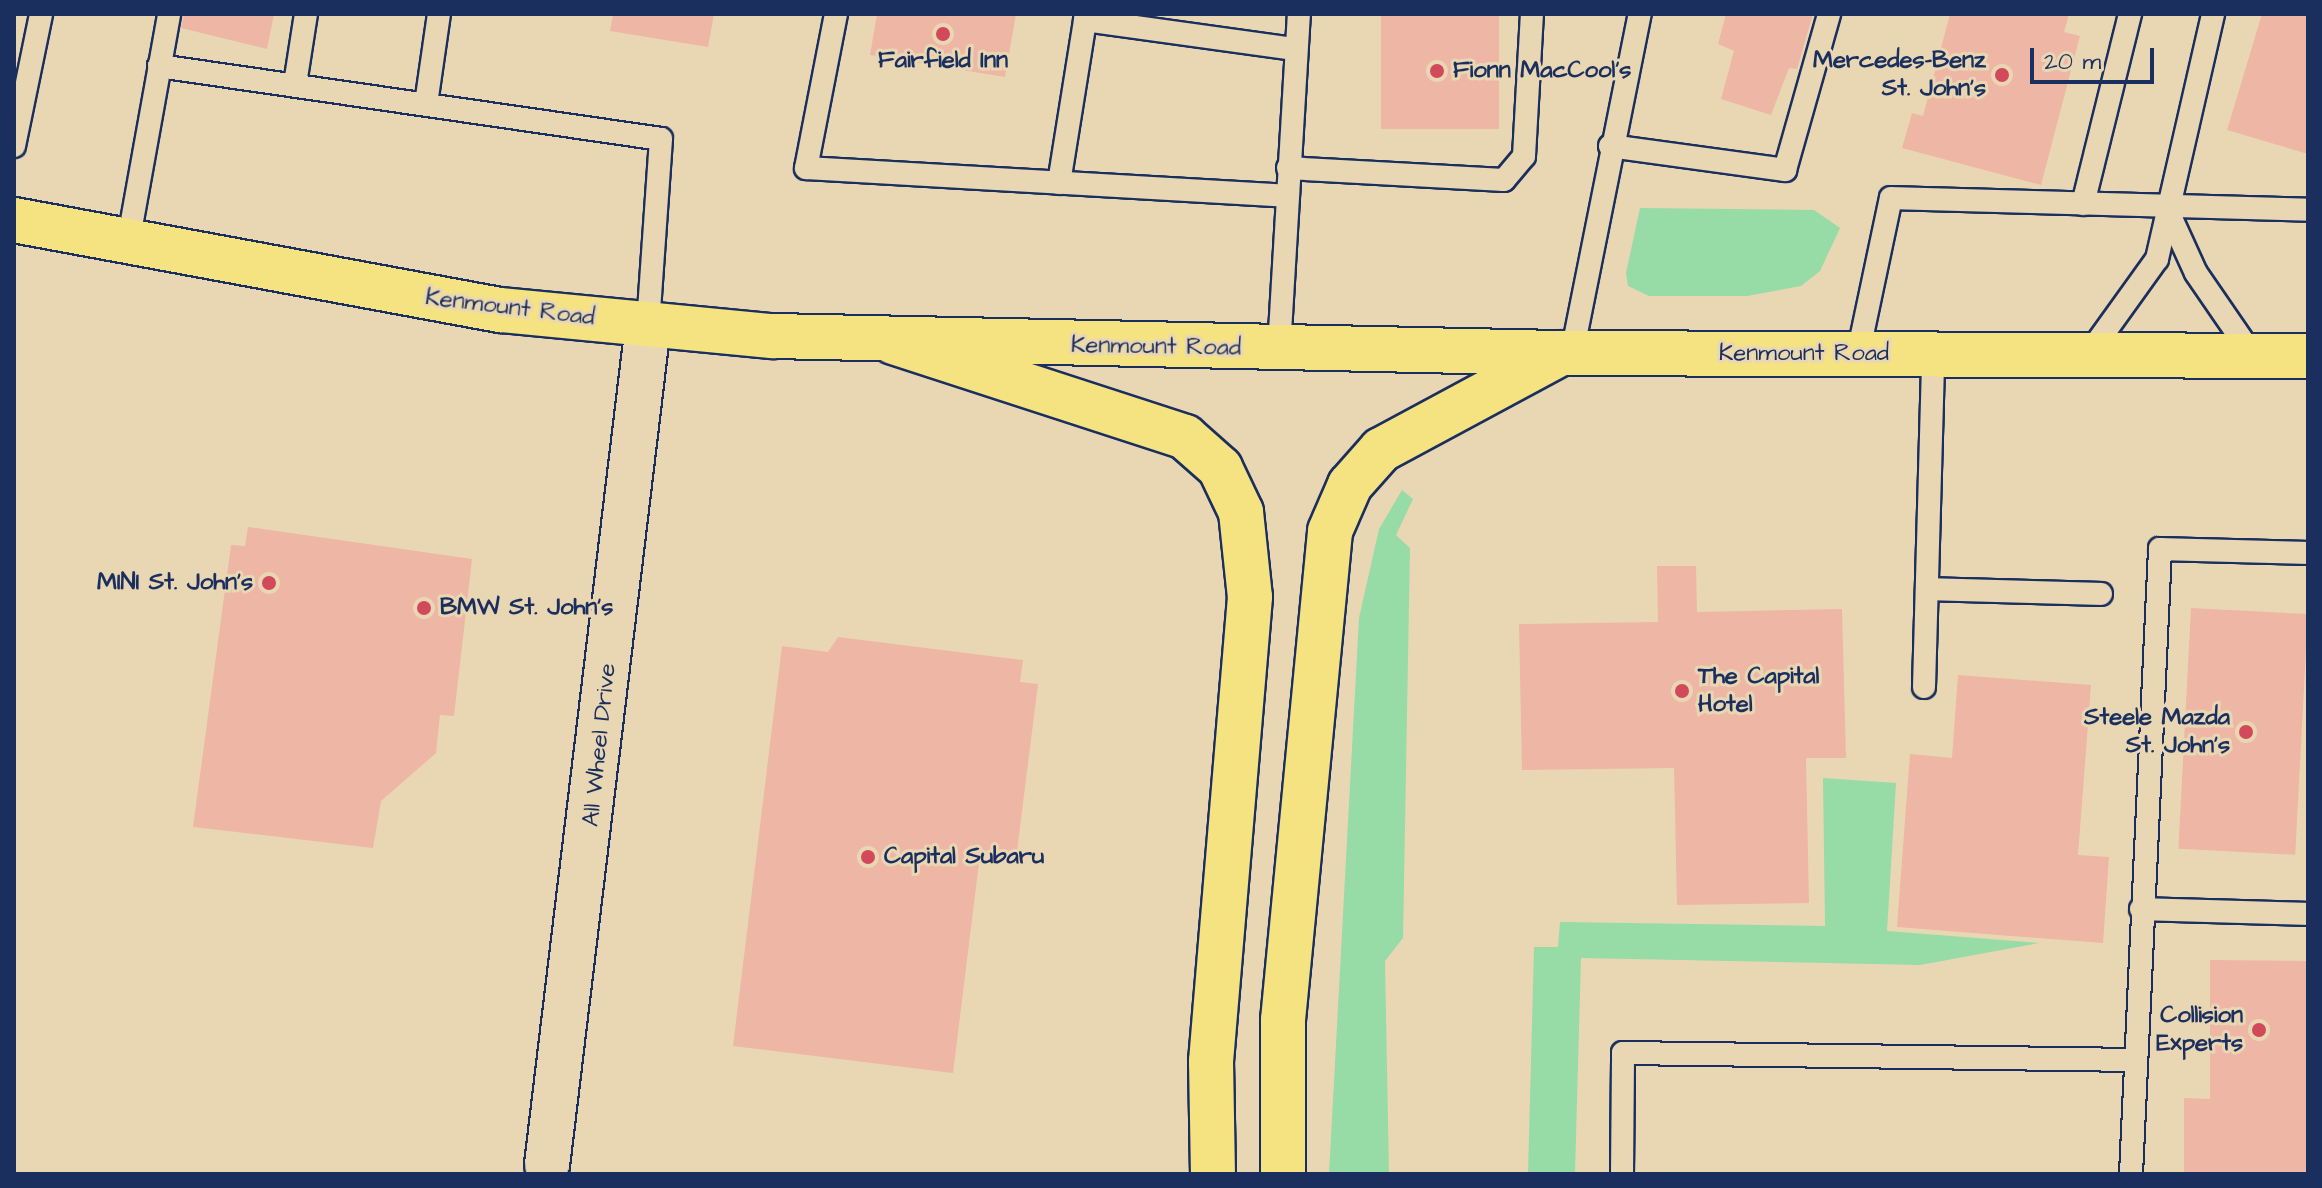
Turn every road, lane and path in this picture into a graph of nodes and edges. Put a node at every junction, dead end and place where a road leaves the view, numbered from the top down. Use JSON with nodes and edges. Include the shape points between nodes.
{"nodes":[{"id":1,"x":41,"y":14,"type":"edge"},
{"id":2,"x":169,"y":14,"type":"edge"},
{"id":3,"x":306,"y":14,"type":"edge"},
{"id":4,"x":439,"y":14,"type":"edge"},
{"id":5,"x":836,"y":14,"type":"edge"},
{"id":6,"x":1299,"y":14,"type":"edge"},
{"id":7,"x":1532,"y":14,"type":"edge"},
{"id":8,"x":1640,"y":14,"type":"edge"},
{"id":9,"x":1829,"y":14,"type":"edge"},
{"id":10,"x":2130,"y":14,"type":"edge"},
{"id":11,"x":2213,"y":14,"type":"edge"},
{"id":12,"x":1086,"y":17,"type":"edge"},
{"id":13,"x":1293,"y":49,"type":"junction"},
{"id":14,"x":22,"y":63,"type":"edge"},
{"id":15,"x":159,"y":66,"type":"junction"},
{"id":16,"x":295,"y":84,"type":"junction"},
{"id":17,"x":426,"y":104,"type":"junction"},
{"id":18,"x":14,"y":146,"type":"edge"},
{"id":19,"x":1610,"y":146,"type":"junction"},
{"id":20,"x":1288,"y":168,"type":"junction"},
{"id":21,"x":1059,"y":183,"type":"junction"},
{"id":22,"x":1286,"y":196,"type":"junction"},
{"id":23,"x":2083,"y":204,"type":"junction"},
{"id":24,"x":2165,"y":206,"type":"junction"},
{"id":25,"x":2308,"y":210,"type":"edge"},
{"id":26,"x":14,"y":220,"type":"edge"},
{"id":27,"x":128,"y":243,"type":"junction"},
{"id":28,"x":648,"y":325,"type":"junction"},
{"id":29,"x":893,"y":342,"type":"junction"},
{"id":30,"x":1279,"y":349,"type":"junction"},
{"id":31,"x":1566,"y":353,"type":"junction"},
{"id":32,"x":1858,"y":354,"type":"junction"},
{"id":33,"x":1933,"y":355,"type":"junction"},
{"id":34,"x":2088,"y":356,"type":"junction"},
{"id":35,"x":2253,"y":356,"type":"junction"},
{"id":36,"x":2308,"y":356,"type":"edge"},
{"id":37,"x":2308,"y":553,"type":"edge"},
{"id":38,"x":1927,"y":589,"type":"junction"},
{"id":39,"x":2101,"y":594,"type":"dead end"},
{"id":40,"x":1924,"y":687,"type":"dead end"},
{"id":41,"x":2141,"y":909,"type":"junction"},
{"id":42,"x":2308,"y":914,"type":"edge"},
{"id":43,"x":2135,"y":1060,"type":"junction"},
{"id":44,"x":547,"y":1165,"type":"dead end"},
{"id":45,"x":1213,"y":1174,"type":"edge"},
{"id":46,"x":1283,"y":1174,"type":"edge"},
{"id":47,"x":1622,"y":1174,"type":"edge"},
{"id":48,"x":2131,"y":1174,"type":"edge"}],
"edges":[{"from":1,"to":14,"type":"lane"},
{"from":2,"to":15,"type":"lane"},
{"from":3,"to":16,"type":"lane"},
{"from":4,"to":17,"type":"lane"},
{"from":5,"to":21,"type":"lane","via":[[806,168]]},
{"from":6,"to":13,"type":"lane"},
{"from":7,"to":20,"type":"lane","via":[[1524,156],[1504,180]]},
{"from":8,"to":19,"type":"lane"},
{"from":9,"to":19,"type":"lane","via":[[1785,170]]},
{"from":10,"to":23,"type":"lane"},
{"from":11,"to":24,"type":"lane"},
{"from":12,"to":13,"type":"lane"},
{"from":12,"to":21,"type":"lane"},
{"from":13,"to":20,"type":"lane"},
{"from":14,"to":18,"type":"lane"},
{"from":15,"to":16,"type":"lane"},
{"from":15,"to":27,"type":"lane"},
{"from":16,"to":17,"type":"lane"},
{"from":17,"to":28,"type":"lane","via":[[661,139]]},
{"from":19,"to":31,"type":"lane"},
{"from":20,"to":22,"type":"lane"},
{"from":21,"to":22,"type":"lane"},
{"from":22,"to":30,"type":"lane"},
{"from":23,"to":24,"type":"lane"},
{"from":23,"to":32,"type":"lane","via":[[1891,198]]},
{"from":24,"to":25,"type":"lane"},
{"from":24,"to":34,"type":"lane","via":[[2157,259]]},
{"from":24,"to":35,"type":"lane","via":[[2196,273]]},
{"from":26,"to":27,"type":"main road","name":"Kenmount Road"},
{"from":27,"to":28,"type":"main road","name":"Kenmount Road","via":[[501,310]]},
{"from":28,"to":29,"type":"main road","name":"Kenmount Road"},
{"from":28,"to":44,"type":"street","name":"All Wheel Drive"},
{"from":29,"to":30,"type":"main road","name":"Kenmount Road"},
{"from":29,"to":45,"type":"main road","via":[[1185,437],[1220,468],[1241,512],[1250,597],[1212,1045]]},
{"from":30,"to":31,"type":"main road","name":"Kenmount Road"},
{"from":31,"to":32,"type":"main road","name":"Kenmount Road"},
{"from":31,"to":46,"type":"main road","via":[[1381,450],[1350,485],[1330,531],[1283,1020]]},
{"from":32,"to":33,"type":"main road","name":"Kenmount Road"},
{"from":33,"to":34,"type":"main road","name":"Kenmount Road"},
{"from":33,"to":38,"type":"lane"},
{"from":34,"to":35,"type":"main road","name":"Kenmount Road"},
{"from":35,"to":36,"type":"main road","name":"Kenmount Road"},
{"from":37,"to":41,"type":"lane","via":[[2160,549]]},
{"from":38,"to":39,"type":"lane"},
{"from":38,"to":40,"type":"lane"},
{"from":41,"to":42,"type":"lane"},
{"from":41,"to":43,"type":"lane"},
{"from":43,"to":47,"type":"lane","via":[[1623,1053]]},
{"from":43,"to":48,"type":"lane"}]}
